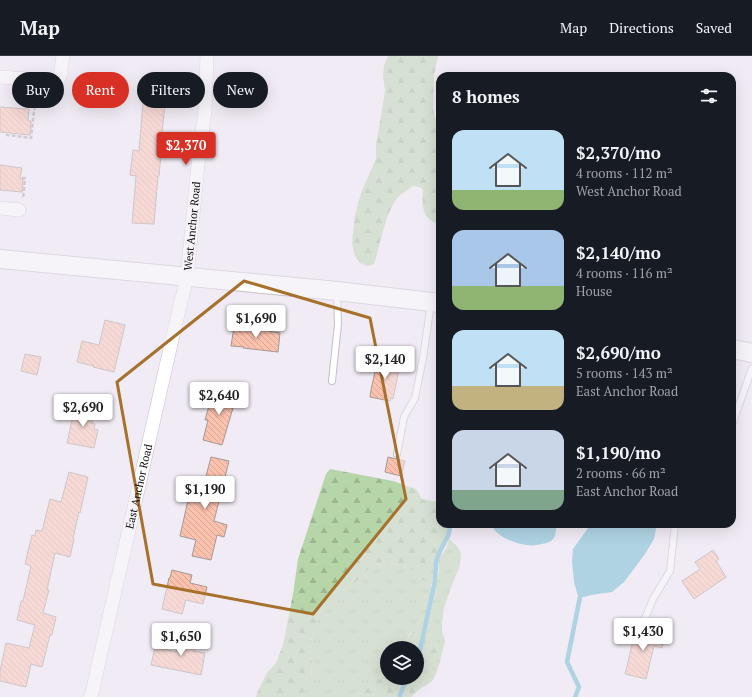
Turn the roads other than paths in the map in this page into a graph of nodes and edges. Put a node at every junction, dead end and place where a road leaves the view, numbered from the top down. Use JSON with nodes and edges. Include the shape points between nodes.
{"nodes":[{"id":1,"x":63,"y":56,"type":"edge"},
{"id":2,"x":207,"y":56,"type":"edge"},
{"id":3,"x":0,"y":77,"type":"edge"},
{"id":4,"x":21,"y":204,"type":"road end"},
{"id":5,"x":0,"y":208,"type":"edge"},
{"id":6,"x":0,"y":259,"type":"edge"},
{"id":7,"x":187,"y":276,"type":"junction"},
{"id":8,"x":337,"y":291,"type":"junction"},
{"id":9,"x":435,"y":302,"type":"edge"},
{"id":10,"x":736,"y":350,"type":"edge"},
{"id":11,"x":752,"y":352,"type":"edge"},
{"id":12,"x":752,"y":368,"type":"edge"},
{"id":13,"x":332,"y":381,"type":"dead end"},
{"id":14,"x":736,"y":414,"type":"edge"},
{"id":15,"x":397,"y":454,"type":"dead end"},
{"id":16,"x":675,"y":528,"type":"edge"},
{"id":17,"x":644,"y":621,"type":"dead end"},
{"id":18,"x":91,"y":697,"type":"edge"}],
"edges":[{"from":1,"to":3,"type":"street","via":[[60,76],[53,81]]},
{"from":2,"to":7,"type":"street","name":"West Anchor Road","via":[[205,111]]},
{"from":4,"to":5,"type":"street"},
{"from":6,"to":7,"type":"main road"},
{"from":7,"to":8,"type":"main road"},
{"from":7,"to":18,"type":"street","name":"East Anchor Road"},
{"from":8,"to":9,"type":"main road"},
{"from":8,"to":13,"type":"lane","via":[[338,324]]},
{"from":9,"to":15,"type":"lane","via":[[415,398],[404,417]]},
{"from":10,"to":11,"type":"main road"},
{"from":12,"to":14,"type":"lane"},
{"from":16,"to":17,"type":"lane","via":[[670,571]]}]}
